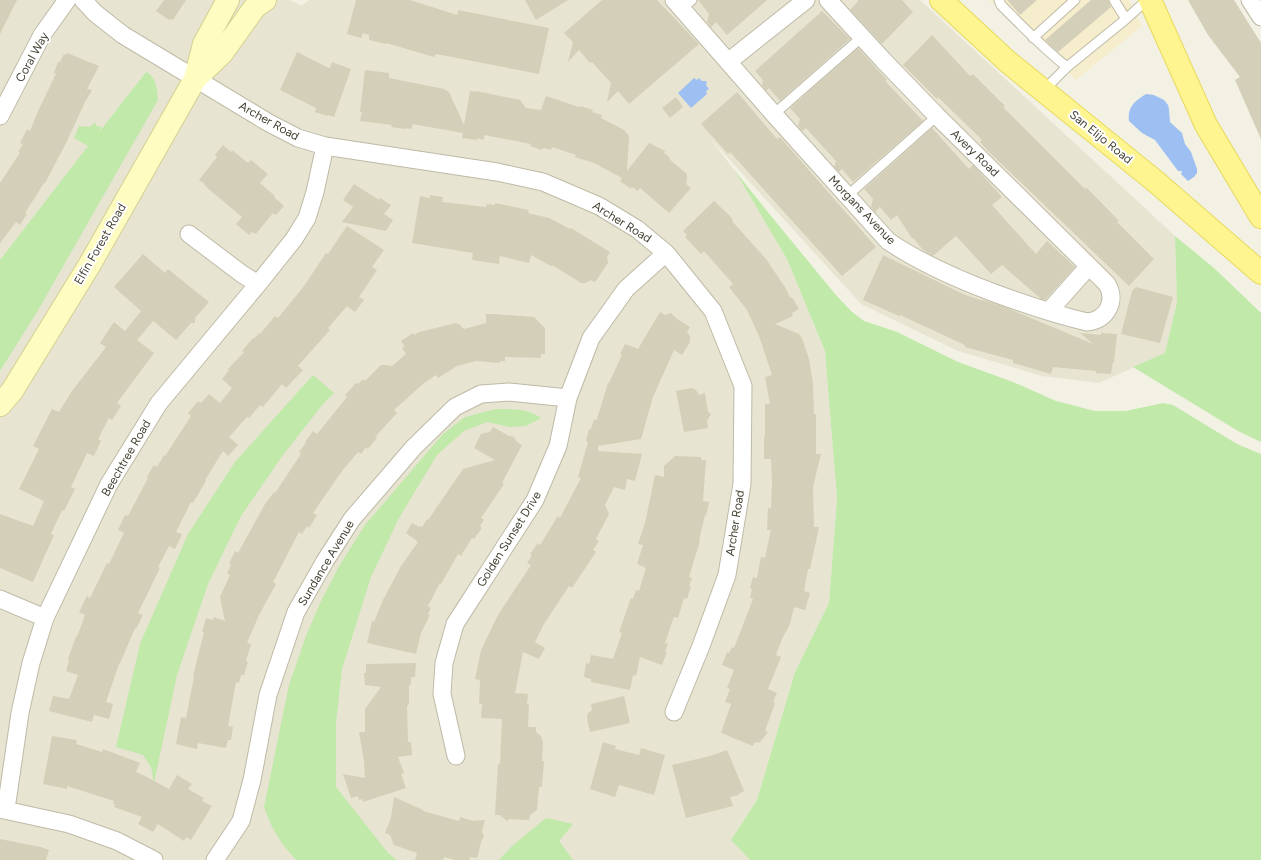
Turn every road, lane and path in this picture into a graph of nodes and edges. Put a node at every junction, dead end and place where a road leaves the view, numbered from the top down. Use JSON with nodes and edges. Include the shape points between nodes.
{"nodes":[{"id":1,"x":67,"y":0,"type":"edge"},
{"id":2,"x":83,"y":0,"type":"edge"},
{"id":3,"x":228,"y":0,"type":"edge"},
{"id":4,"x":264,"y":0,"type":"edge"},
{"id":5,"x":806,"y":0,"type":"edge"},
{"id":6,"x":828,"y":0,"type":"edge"},
{"id":7,"x":941,"y":0,"type":"edge"},
{"id":8,"x":999,"y":0,"type":"edge"},
{"id":9,"x":1075,"y":0,"type":"edge"},
{"id":10,"x":1114,"y":0,"type":"edge"},
{"id":11,"x":1146,"y":0,"type":"edge"},
{"id":12,"x":1150,"y":0,"type":"edge"},
{"id":13,"x":1250,"y":0,"type":"edge"},
{"id":14,"x":682,"y":3,"type":"edge"},
{"id":15,"x":1261,"y":17,"type":"edge"},
{"id":16,"x":1126,"y":19,"type":"junction"},
{"id":17,"x":862,"y":37,"type":"junction"},
{"id":18,"x":1033,"y":38,"type":"junction"},
{"id":19,"x":728,"y":62,"type":"junction"},
{"id":20,"x":1067,"y":67,"type":"junction"},
{"id":21,"x":195,"y":79,"type":"junction"},
{"id":22,"x":1043,"y":91,"type":"junction"},
{"id":23,"x":774,"y":114,"type":"junction"},
{"id":24,"x":0,"y":116,"type":"edge"},
{"id":25,"x":937,"y":116,"type":"junction"},
{"id":26,"x":325,"y":146,"type":"junction"},
{"id":27,"x":848,"y":196,"type":"junction"},
{"id":28,"x":1261,"y":217,"type":"edge"},
{"id":29,"x":189,"y":234,"type":"dead end"},
{"id":30,"x":666,"y":253,"type":"junction"},
{"id":31,"x":1089,"y":266,"type":"junction"},
{"id":32,"x":1261,"y":273,"type":"edge"},
{"id":33,"x":258,"y":284,"type":"junction"},
{"id":34,"x":1109,"y":309,"type":"joint"},
{"id":35,"x":1049,"y":311,"type":"junction"},
{"id":36,"x":568,"y":398,"type":"junction"},
{"id":37,"x":0,"y":405,"type":"edge"},
{"id":38,"x":0,"y":599,"type":"edge"},
{"id":39,"x":45,"y":618,"type":"junction"},
{"id":40,"x":674,"y":712,"type":"dead end"},
{"id":41,"x":456,"y":756,"type":"dead end"},
{"id":42,"x":3,"y":809,"type":"edge"},
{"id":43,"x":154,"y":860,"type":"edge"},
{"id":44,"x":215,"y":860,"type":"edge"}],
"edges":[{"from":1,"to":24,"type":"street","name":"Coral Way","via":[[42,35]]},
{"from":2,"to":21,"type":"street","name":"Archer Road","via":[[123,35]]},
{"from":3,"to":21,"type":"street","via":[[204,44]]},
{"from":4,"to":21,"type":"street","via":[[255,7],[222,53]]},
{"from":5,"to":19,"type":"street"},
{"from":6,"to":17,"type":"street","name":"Avery Road"},
{"from":7,"to":22,"type":"main road","name":"San Elijo Road"},
{"from":8,"to":18,"type":"lane"},
{"from":9,"to":18,"type":"lane"},
{"from":10,"to":16,"type":"lane"},
{"from":11,"to":16,"type":"lane"},
{"from":12,"to":28,"type":"main road","via":[[1206,125]]},
{"from":13,"to":15,"type":"street"},
{"from":14,"to":19,"type":"street","name":"Morgans Avenue"},
{"from":16,"to":20,"type":"lane"},
{"from":17,"to":23,"type":"lane"},
{"from":17,"to":25,"type":"street","name":"Avery Road"},
{"from":18,"to":20,"type":"lane"},
{"from":19,"to":23,"type":"street","name":"Morgans Avenue"},
{"from":20,"to":22,"type":"lane"},
{"from":21,"to":26,"type":"street","name":"Archer Road","via":[[298,138]]},
{"from":21,"to":37,"type":"street","name":"Elfin Forest Road","via":[[90,264],[12,391]]},
{"from":22,"to":32,"type":"main road","name":"San Elijo Road","via":[[1155,181]]},
{"from":23,"to":27,"type":"street","name":"Morgans Avenue"},
{"from":25,"to":27,"type":"lane"},
{"from":25,"to":31,"type":"street","name":"Avery Road"},
{"from":26,"to":30,"type":"street","name":"Archer Road","via":[[497,172],[543,182],[599,206],[637,229]]},
{"from":26,"to":33,"type":"street","name":"Beechtree Road","via":[[307,218],[294,239]]},
{"from":27,"to":35,"type":"street","name":"Morgans Avenue","via":[[888,241],[909,254],[975,286]]},
{"from":29,"to":33,"type":"street"},
{"from":30,"to":36,"type":"street","name":"Golden Sunset Drive","via":[[626,289],[591,338]]},
{"from":30,"to":40,"type":"street","name":"Archer Road","via":[[714,311],[743,386],[742,484],[727,575]]},
{"from":31,"to":34,"type":"street","name":"Avery Road","via":[[1110,288],[1112,299]]},
{"from":31,"to":35,"type":"street"},
{"from":33,"to":39,"type":"street","name":"Beechtree Road","via":[[159,403],[110,484]]},
{"from":34,"to":35,"type":"street","name":"Morgans Avenue","via":[[1102,317],[1088,322]]},
{"from":36,"to":41,"type":"street","name":"Golden Sunset Drive","via":[[558,446],[535,500],[455,624],[444,663],[442,694]]},
{"from":36,"to":44,"type":"street","name":"Sundance Avenue","via":[[502,392],[481,394],[455,407],[414,447],[352,518],[296,612],[268,695],[252,780],[241,821]]},
{"from":38,"to":39,"type":"street"},
{"from":39,"to":42,"type":"street","name":"Beechtree Road","via":[[31,663],[20,713]]},
{"from":42,"to":43,"type":"street","via":[[70,824],[117,841]]}]}
